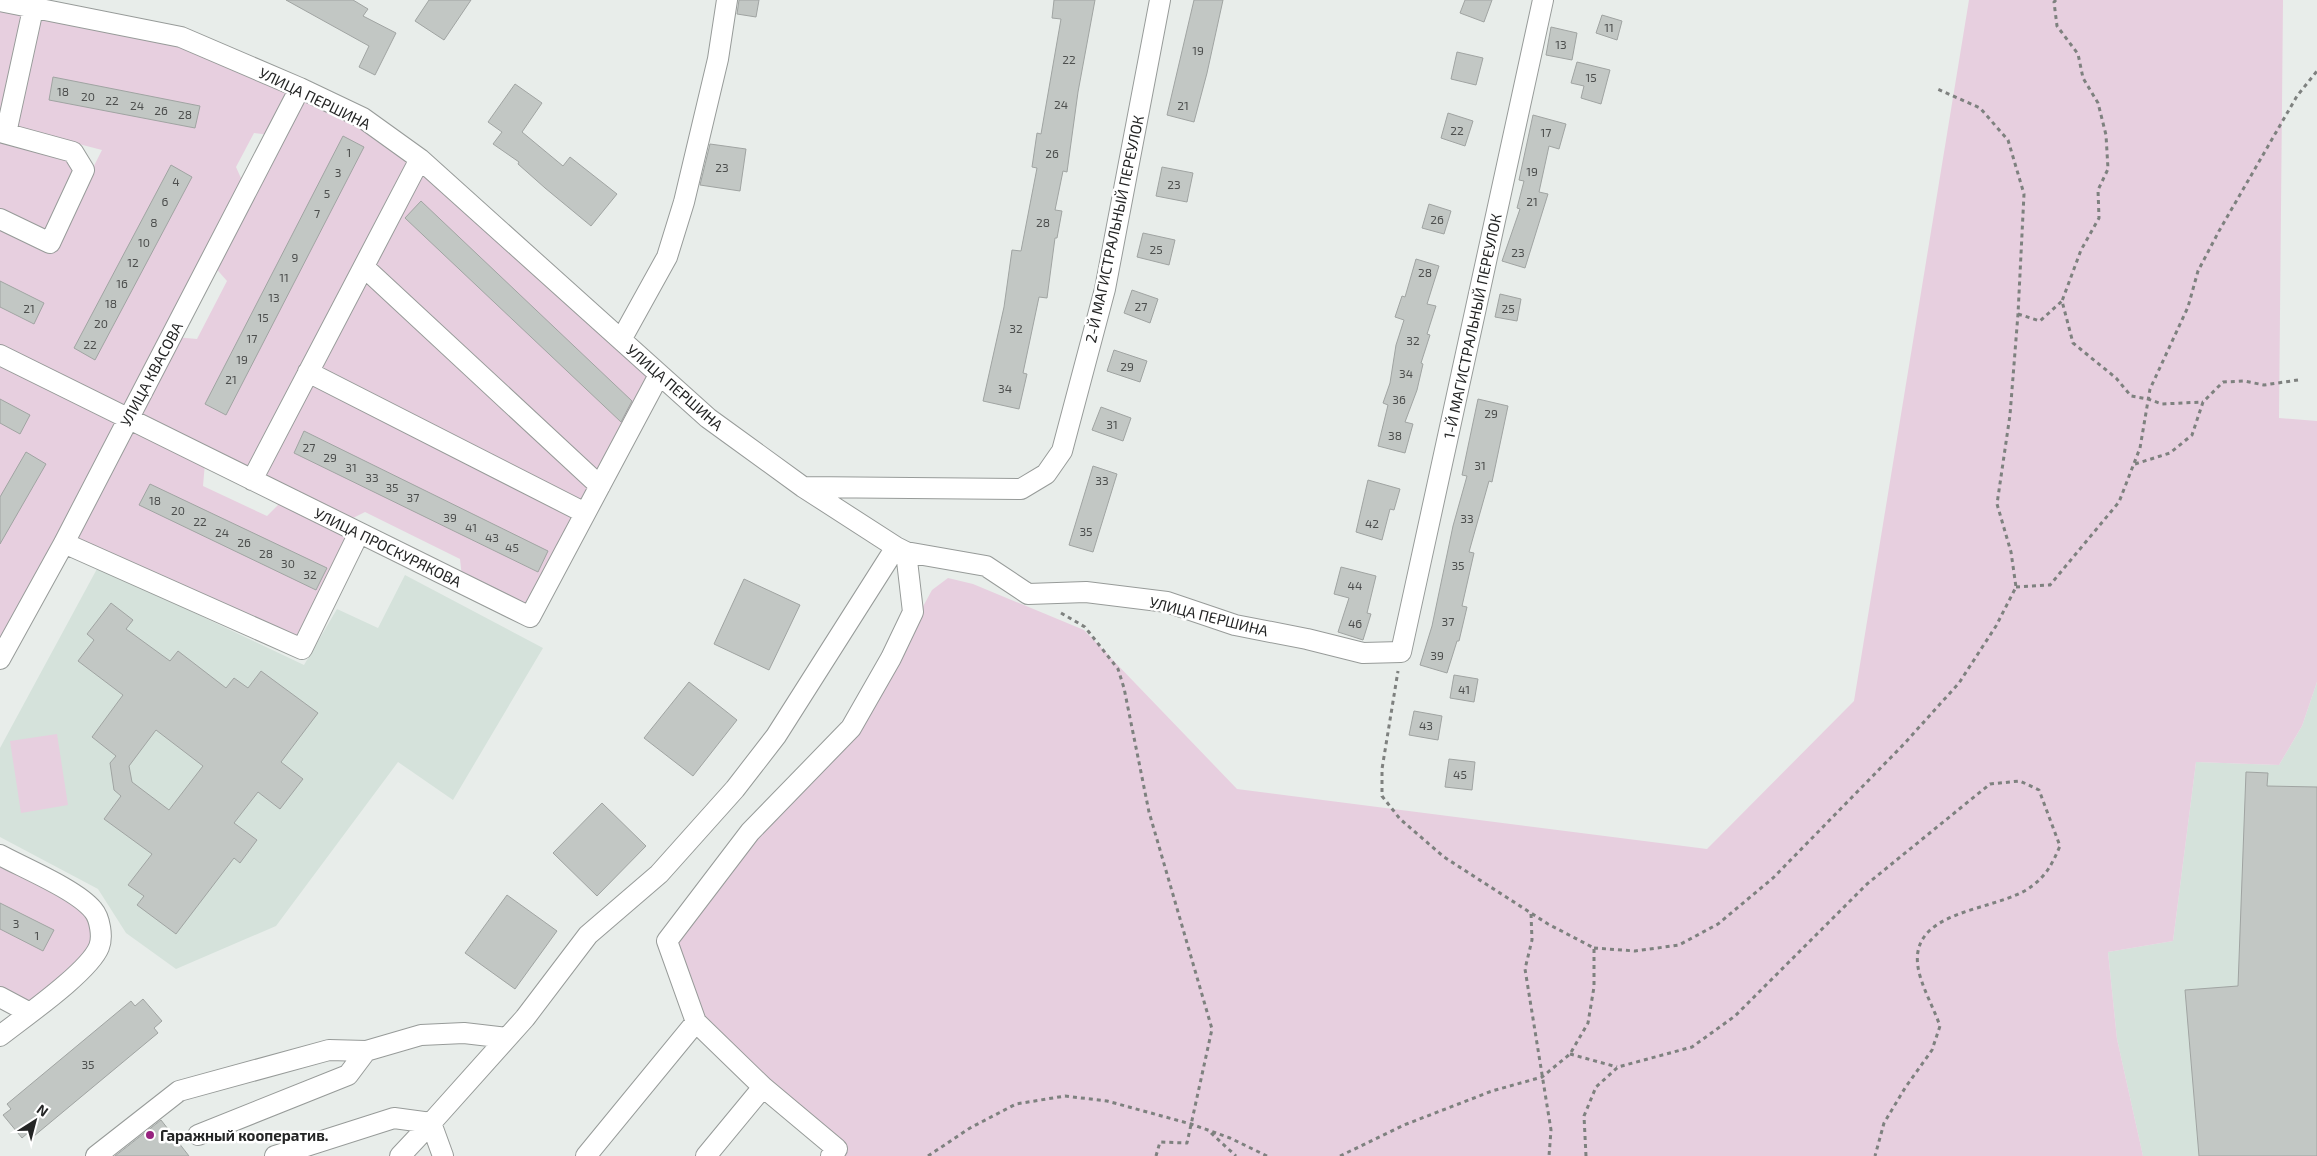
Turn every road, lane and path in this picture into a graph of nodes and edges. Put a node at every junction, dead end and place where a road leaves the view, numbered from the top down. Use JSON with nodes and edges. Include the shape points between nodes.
{"nodes":[{"id":1,"x":727,"y":0,"type":"edge"},
{"id":2,"x":1160,"y":0,"type":"edge"},
{"id":3,"x":1543,"y":0,"type":"edge"},
{"id":4,"x":2056,"y":0,"type":"edge"},
{"id":5,"x":0,"y":1,"type":"edge"},
{"id":6,"x":33,"y":9,"type":"junction"},
{"id":7,"x":2317,"y":71,"type":"edge"},
{"id":8,"x":300,"y":88,"type":"junction"},
{"id":9,"x":1935,"y":88,"type":"dead end"},
{"id":10,"x":3,"y":132,"type":"edge"},
{"id":11,"x":420,"y":159,"type":"junction"},
{"id":12,"x":0,"y":219,"type":"edge"},
{"id":13,"x":364,"y":267,"type":"junction"},
{"id":14,"x":2062,"y":302,"type":"junction"},
{"id":15,"x":2018,"y":314,"type":"junction"},
{"id":16,"x":621,"y":340,"type":"junction"},
{"id":17,"x":0,"y":355,"type":"edge"},
{"id":18,"x":308,"y":372,"type":"junction"},
{"id":19,"x":659,"y":375,"type":"junction"},
{"id":20,"x":2298,"y":380,"type":"dead end"},
{"id":21,"x":2148,"y":398,"type":"junction"},
{"id":22,"x":2203,"y":402,"type":"junction"},
{"id":23,"x":128,"y":418,"type":"junction"},
{"id":24,"x":2134,"y":464,"type":"junction"},
{"id":25,"x":252,"y":480,"type":"junction"},
{"id":26,"x":600,"y":486,"type":"junction"},
{"id":27,"x":803,"y":487,"type":"junction"},
{"id":28,"x":585,"y":513,"type":"junction"},
{"id":29,"x":359,"y":533,"type":"junction"},
{"id":30,"x":64,"y":543,"type":"junction"},
{"id":31,"x":901,"y":550,"type":"junction"},
{"id":32,"x":2016,"y":587,"type":"junction"},
{"id":33,"x":1028,"y":594,"type":"junction"},
{"id":34,"x":1401,"y":652,"type":"junction"},
{"id":35,"x":0,"y":659,"type":"edge"},
{"id":36,"x":0,"y":855,"type":"edge"},
{"id":37,"x":1531,"y":913,"type":"junction"},
{"id":38,"x":1594,"y":948,"type":"junction"},
{"id":39,"x":0,"y":997,"type":"edge"},
{"id":40,"x":30,"y":1013,"type":"junction"},
{"id":41,"x":696,"y":1022,"type":"junction"},
{"id":42,"x":0,"y":1036,"type":"edge"},
{"id":43,"x":507,"y":1038,"type":"junction"},
{"id":44,"x":366,"y":1051,"type":"junction"},
{"id":45,"x":1570,"y":1054,"type":"junction"},
{"id":46,"x":1618,"y":1067,"type":"junction"},
{"id":47,"x":1542,"y":1077,"type":"junction"},
{"id":48,"x":763,"y":1087,"type":"junction"},
{"id":49,"x":431,"y":1123,"type":"junction"},
{"id":50,"x":1191,"y":1124,"type":"junction"},
{"id":51,"x":1208,"y":1130,"type":"junction"},
{"id":52,"x":198,"y":1135,"type":"dead end"},
{"id":53,"x":96,"y":1156,"type":"edge"},
{"id":54,"x":275,"y":1156,"type":"edge"},
{"id":55,"x":400,"y":1156,"type":"edge"},
{"id":56,"x":443,"y":1156,"type":"edge"},
{"id":57,"x":586,"y":1156,"type":"edge"},
{"id":58,"x":706,"y":1156,"type":"edge"},
{"id":59,"x":831,"y":1156,"type":"edge"},
{"id":60,"x":928,"y":1156,"type":"edge"},
{"id":61,"x":1156,"y":1156,"type":"edge"},
{"id":62,"x":1236,"y":1156,"type":"edge"},
{"id":63,"x":1267,"y":1156,"type":"edge"},
{"id":64,"x":1340,"y":1156,"type":"edge"},
{"id":65,"x":1550,"y":1156,"type":"edge"},
{"id":66,"x":1586,"y":1156,"type":"edge"},
{"id":67,"x":1875,"y":1156,"type":"edge"}],
"edges":[{"from":1,"to":16,"type":"street","via":[[718,59],[684,202],[667,257]]},
{"from":2,"to":27,"type":"street","name":"2-Й МАГИСТРАЛЬНЫЙ ПЕРЕУЛОК","via":[[1105,289],[1062,450],[1046,474],[1021,489]]},
{"from":3,"to":34,"type":"street","name":"1-Й МАГИСТРАЛЬНЫЙ ПЕРЕУЛОК"},
{"from":4,"to":14,"type":"path","via":[[2057,26],[2078,54],[2083,78],[2098,103],[2106,135],[2108,169],[2098,190],[2099,218],[2081,250]]},
{"from":5,"to":6,"type":"street","name":"УЛИЦА ПЕРШИНА"},
{"from":6,"to":8,"type":"street","name":"УЛИЦА ПЕРШИНА","via":[[181,37]]},
{"from":6,"to":10,"type":"street"},
{"from":7,"to":21,"type":"path","via":[[2297,96],[2198,271],[2188,306]]},
{"from":8,"to":11,"type":"street","name":"УЛИЦА ПЕРШИНА","via":[[363,118]]},
{"from":8,"to":23,"type":"street","name":"УЛИЦА КВАСОВА"},
{"from":9,"to":15,"type":"path","via":[[1980,108],[2008,140],[2024,194]]},
{"from":10,"to":12,"type":"street","via":[[73,152],[84,170],[50,243]]},
{"from":11,"to":13,"type":"street"},
{"from":11,"to":16,"type":"street","name":"УЛИЦА ПЕРШИНА"},
{"from":13,"to":18,"type":"street"},
{"from":13,"to":26,"type":"street"},
{"from":14,"to":15,"type":"path","via":[[2040,321]]},
{"from":14,"to":21,"type":"path","via":[[2073,343],[2116,378],[2131,396]]},
{"from":15,"to":32,"type":"path","via":[[2010,415],[1997,504],[2011,552]]},
{"from":16,"to":19,"type":"street","name":"УЛИЦА ПЕРШИНА"},
{"from":17,"to":23,"type":"street","name":"УЛИЦА ПРОСКУРЯКОВА"},
{"from":18,"to":25,"type":"street"},
{"from":18,"to":28,"type":"street"},
{"from":19,"to":26,"type":"street","name":"УЛИЦА ПРОСКУРЯКОВА"},
{"from":19,"to":27,"type":"street","name":"УЛИЦА ПЕРШИНА","via":[[708,418]]},
{"from":20,"to":22,"type":"path","via":[[2264,385],[2244,381],[2223,382]]},
{"from":21,"to":22,"type":"path","via":[[2162,404]]},
{"from":21,"to":24,"type":"path","via":[[2140,448]]},
{"from":22,"to":24,"type":"path","via":[[2192,435],[2170,453]]},
{"from":23,"to":25,"type":"street","name":"УЛИЦА ПРОСКУРЯКОВА"},
{"from":23,"to":30,"type":"street","name":"УЛИЦА КВАСОВА"},
{"from":24,"to":32,"type":"path","via":[[2119,502],[2050,584]]},
{"from":25,"to":29,"type":"street","name":"УЛИЦА ПРОСКУРЯКОВА"},
{"from":26,"to":28,"type":"street","name":"УЛИЦА ПРОСКУРЯКОВА"},
{"from":27,"to":31,"type":"street","name":"УЛИЦА ПЕРШИНА"},
{"from":28,"to":29,"type":"street","name":"УЛИЦА ПРОСКУРЯКОВА","via":[[530,617]]},
{"from":29,"to":30,"type":"street","via":[[302,649]]},
{"from":30,"to":35,"type":"street","name":"УЛИЦА КВАСОВА"},
{"from":31,"to":33,"type":"street","name":"УЛИЦА ПЕРШИНА","via":[[986,566]]},
{"from":31,"to":41,"type":"street","via":[[913,612],[851,728],[750,832],[666,941]]},
{"from":31,"to":43,"type":"street","via":[[776,736],[735,790],[659,874],[588,935],[526,1018]]},
{"from":32,"to":38,"type":"path","via":[[1996,626],[1958,683],[1904,744],[1773,878],[1718,924],[1679,945],[1635,951]]},
{"from":33,"to":34,"type":"street","name":"УЛИЦА ПЕРШИНА","via":[[1086,592],[1167,602],[1235,626],[1363,653]]},
{"from":33,"to":50,"type":"path","via":[[1085,627],[1118,669],[1124,688],[1149,812],[1212,1029]]},
{"from":34,"to":37,"type":"path","via":[[1382,769],[1382,796],[1400,819],[1444,857]]},
{"from":36,"to":40,"type":"street","via":[[72,894],[93,910],[100,925],[100,945],[87,966]]},
{"from":37,"to":38,"type":"path"},
{"from":37,"to":47,"type":"path","via":[[1532,940],[1525,969]]},
{"from":38,"to":45,"type":"path","via":[[1594,987],[1588,1023]]},
{"from":39,"to":40,"type":"street"},
{"from":40,"to":42,"type":"street"},
{"from":41,"to":48,"type":"street"},
{"from":41,"to":57,"type":"street"},
{"from":43,"to":44,"type":"street","via":[[464,1033],[421,1035]]},
{"from":43,"to":49,"type":"street"},
{"from":44,"to":52,"type":"street","via":[[348,1075]]},
{"from":44,"to":53,"type":"street","via":[[329,1050],[179,1092]]},
{"from":45,"to":46,"type":"path"},
{"from":45,"to":47,"type":"path"},
{"from":46,"to":66,"type":"path","via":[[1596,1087],[1584,1116]]},
{"from":46,"to":67,"type":"path","via":[[1692,1047],[1735,1016],[1868,884],[1965,803],[1990,784],[2020,781],[2039,790],[2060,846],[2050,870],[2031,887],[1941,921],[1925,934],[1918,955],[1920,976],[1940,1026],[1932,1050],[1884,1123]]},
{"from":47,"to":64,"type":"path","via":[[1492,1091],[1404,1125]]},
{"from":47,"to":65,"type":"path","via":[[1551,1130]]},
{"from":48,"to":58,"type":"street"},
{"from":48,"to":59,"type":"street","via":[[837,1149]]},
{"from":49,"to":54,"type":"street","via":[[394,1118]]},
{"from":49,"to":55,"type":"street"},
{"from":49,"to":56,"type":"street"},
{"from":50,"to":51,"type":"path"},
{"from":50,"to":60,"type":"path","via":[[1107,1101],[1065,1096],[1016,1104],[970,1128]]},
{"from":50,"to":61,"type":"path","via":[[1186,1143],[1160,1142]]},
{"from":51,"to":62,"type":"path"},
{"from":51,"to":63,"type":"path"}]}
